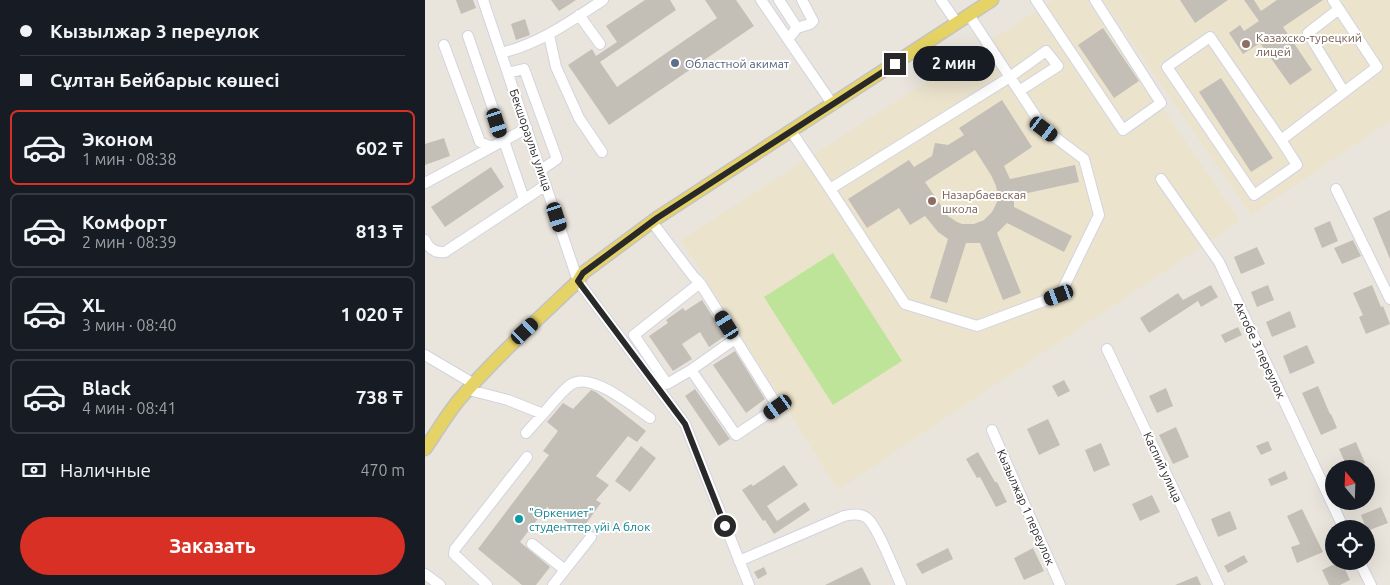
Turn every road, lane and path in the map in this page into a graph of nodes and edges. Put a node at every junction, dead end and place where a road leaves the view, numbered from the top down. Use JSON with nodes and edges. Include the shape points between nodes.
{"nodes":[{"id":1,"x":483,"y":0,"type":"edge"},
{"id":2,"x":603,"y":0,"type":"edge"},
{"id":3,"x":761,"y":0,"type":"edge"},
{"id":4,"x":779,"y":0,"type":"edge"},
{"id":5,"x":802,"y":0,"type":"edge"},
{"id":6,"x":941,"y":0,"type":"edge"},
{"id":7,"x":992,"y":0,"type":"edge"},
{"id":8,"x":1036,"y":0,"type":"edge"},
{"id":9,"x":1095,"y":0,"type":"edge"},
{"id":10,"x":1336,"y":4,"type":"edge"},
{"id":11,"x":579,"y":15,"type":"junction"},
{"id":12,"x":969,"y":15,"type":"junction"},
{"id":13,"x":957,"y":23,"type":"junction"},
{"id":14,"x":797,"y":28,"type":"junction"},
{"id":15,"x":549,"y":35,"type":"junction"},
{"id":16,"x":469,"y":36,"type":"dead end"},
{"id":17,"x":788,"y":39,"type":"junction"},
{"id":18,"x":600,"y":44,"type":"dead end"},
{"id":19,"x":445,"y":45,"type":"dead end"},
{"id":20,"x":501,"y":53,"type":"junction"},
{"id":21,"x":508,"y":73,"type":"junction"},
{"id":22,"x":1010,"y":77,"type":"junction"},
{"id":23,"x":1019,"y":91,"type":"junction"},
{"id":24,"x":1345,"y":92,"type":"junction"},
{"id":25,"x":833,"y":105,"type":"junction"},
{"id":26,"x":527,"y":128,"type":"junction"},
{"id":27,"x":791,"y":131,"type":"junction"},
{"id":28,"x":1281,"y":140,"type":"junction"},
{"id":29,"x":503,"y":141,"type":"junction"},
{"id":30,"x":492,"y":147,"type":"junction"},
{"id":31,"x":602,"y":152,"type":"dead end"},
{"id":32,"x":541,"y":170,"type":"junction"},
{"id":33,"x":1161,"y":179,"type":"dead end"},
{"id":34,"x":425,"y":183,"type":"edge"},
{"id":35,"x":546,"y":185,"type":"junction"},
{"id":36,"x":1336,"y":188,"type":"dead end"},
{"id":37,"x":830,"y":189,"type":"junction"},
{"id":38,"x":523,"y":199,"type":"junction"},
{"id":39,"x":651,"y":222,"type":"junction"},
{"id":40,"x":425,"y":240,"type":"edge"},
{"id":41,"x":578,"y":281,"type":"junction"},
{"id":42,"x":700,"y":283,"type":"junction"},
{"id":43,"x":1390,"y":299,"type":"edge"},
{"id":44,"x":735,"y":339,"type":"junction"},
{"id":45,"x":1107,"y":349,"type":"dead end"},
{"id":46,"x":425,"y":355,"type":"edge"},
{"id":47,"x":691,"y":370,"type":"junction"},
{"id":48,"x":471,"y":387,"type":"junction"},
{"id":49,"x":543,"y":414,"type":"junction"},
{"id":50,"x":650,"y":418,"type":"dead end"},
{"id":51,"x":992,"y":430,"type":"dead end"},
{"id":52,"x":526,"y":433,"type":"dead end"},
{"id":53,"x":425,"y":449,"type":"edge"},
{"id":54,"x":527,"y":457,"type":"dead end"},
{"id":55,"x":1340,"y":520,"type":"edge"},
{"id":56,"x":591,"y":536,"type":"dead end"},
{"id":57,"x":532,"y":544,"type":"dead end"},
{"id":58,"x":739,"y":561,"type":"junction"},
{"id":59,"x":565,"y":570,"type":"junction"},
{"id":60,"x":1364,"y":570,"type":"edge"},
{"id":61,"x":425,"y":574,"type":"edge"},
{"id":62,"x":440,"y":585,"type":"edge"},
{"id":63,"x":487,"y":585,"type":"edge"},
{"id":64,"x":553,"y":585,"type":"edge"},
{"id":65,"x":749,"y":585,"type":"edge"},
{"id":66,"x":901,"y":585,"type":"edge"},
{"id":67,"x":1060,"y":585,"type":"edge"},
{"id":68,"x":1219,"y":585,"type":"edge"},
{"id":69,"x":1371,"y":585,"type":"edge"}],
"edges":[{"from":1,"to":20,"type":"street","name":"Бекшораулы улица"},
{"from":2,"to":11,"type":"street"},
{"from":3,"to":17,"type":"street"},
{"from":4,"to":14,"type":"street"},
{"from":5,"to":14,"type":"street","via":[[813,21]]},
{"from":6,"to":13,"type":"street"},
{"from":7,"to":12,"type":"main road"},
{"from":8,"to":9,"type":"street","via":[[1123,130],[1161,103]]},
{"from":10,"to":24,"type":"street","via":[[1307,33]]},
{"from":10,"to":24,"type":"street","via":[[1377,67]]},
{"from":11,"to":15,"type":"street"},
{"from":11,"to":18,"type":"street"},
{"from":12,"to":13,"type":"main road"},
{"from":12,"to":22,"type":"street"},
{"from":13,"to":25,"type":"main road"},
{"from":14,"to":17,"type":"street"},
{"from":15,"to":20,"type":"street"},
{"from":15,"to":31,"type":"street","via":[[556,67],[579,118]]},
{"from":16,"to":29,"type":"street"},
{"from":17,"to":25,"type":"street"},
{"from":19,"to":30,"type":"street","via":[[480,142]]},
{"from":20,"to":21,"type":"street","name":"Бекшораулы улица"},
{"from":21,"to":26,"type":"street","name":"Бекшораулы улица"},
{"from":21,"to":32,"type":"street","via":[[525,69],[557,159]]},
{"from":22,"to":23,"type":"street"},
{"from":22,"to":23,"type":"street","via":[[1046,51],[1058,66]]},
{"from":22,"to":37,"type":"street"},
{"from":23,"to":37,"type":"street","via":[[1044,129],[1084,159],[1099,215],[1059,295],[977,326],[905,304]]},
{"from":24,"to":28,"type":"street"},
{"from":25,"to":27,"type":"main road"},
{"from":26,"to":29,"type":"street"},
{"from":26,"to":32,"type":"street","name":"Бекшораулы улица"},
{"from":27,"to":37,"type":"street"},
{"from":27,"to":39,"type":"main road"},
{"from":28,"to":28,"type":"street","via":[[1297,166],[1254,195],[1167,67],[1210,37]]},
{"from":29,"to":30,"type":"street"},
{"from":29,"to":38,"type":"street"},
{"from":30,"to":34,"type":"street"},
{"from":32,"to":35,"type":"street","name":"Бекшораулы улица"},
{"from":33,"to":55,"type":"street","name":"Актобе 3 переулок","via":[[1219,262]]},
{"from":35,"to":38,"type":"street"},
{"from":35,"to":41,"type":"street","name":"Бекшораулы улица"},
{"from":36,"to":43,"type":"street"},
{"from":38,"to":40,"type":"street","via":[[445,252],[433,250]]},
{"from":39,"to":41,"type":"main road","via":[[583,273]]},
{"from":39,"to":42,"type":"street"},
{"from":41,"to":48,"type":"main road"},
{"from":41,"to":58,"type":"street","name":"Бекшораулы улица","via":[[685,424]]},
{"from":42,"to":44,"type":"street"},
{"from":42,"to":47,"type":"street","via":[[634,335],[667,384]]},
{"from":44,"to":47,"type":"street"},
{"from":44,"to":47,"type":"street","via":[[778,407],[736,436]]},
{"from":45,"to":68,"type":"street","name":"Каспий улица"},
{"from":46,"to":48,"type":"street"},
{"from":48,"to":49,"type":"street"},
{"from":48,"to":53,"type":"main road"},
{"from":49,"to":50,"type":"street","via":[[571,384],[591,382]]},
{"from":49,"to":52,"type":"street"},
{"from":51,"to":67,"type":"street","name":"Кызылжар 1 переулок"},
{"from":54,"to":63,"type":"street","via":[[455,549],[454,554]]},
{"from":56,"to":59,"type":"street"},
{"from":57,"to":59,"type":"street"},
{"from":58,"to":65,"type":"street","name":"Бекшораулы улица"},
{"from":58,"to":66,"type":"street","via":[[854,514],[866,517],[873,526]]},
{"from":59,"to":64,"type":"street"},
{"from":60,"to":69,"type":"street"},
{"from":61,"to":62,"type":"street"}]}
